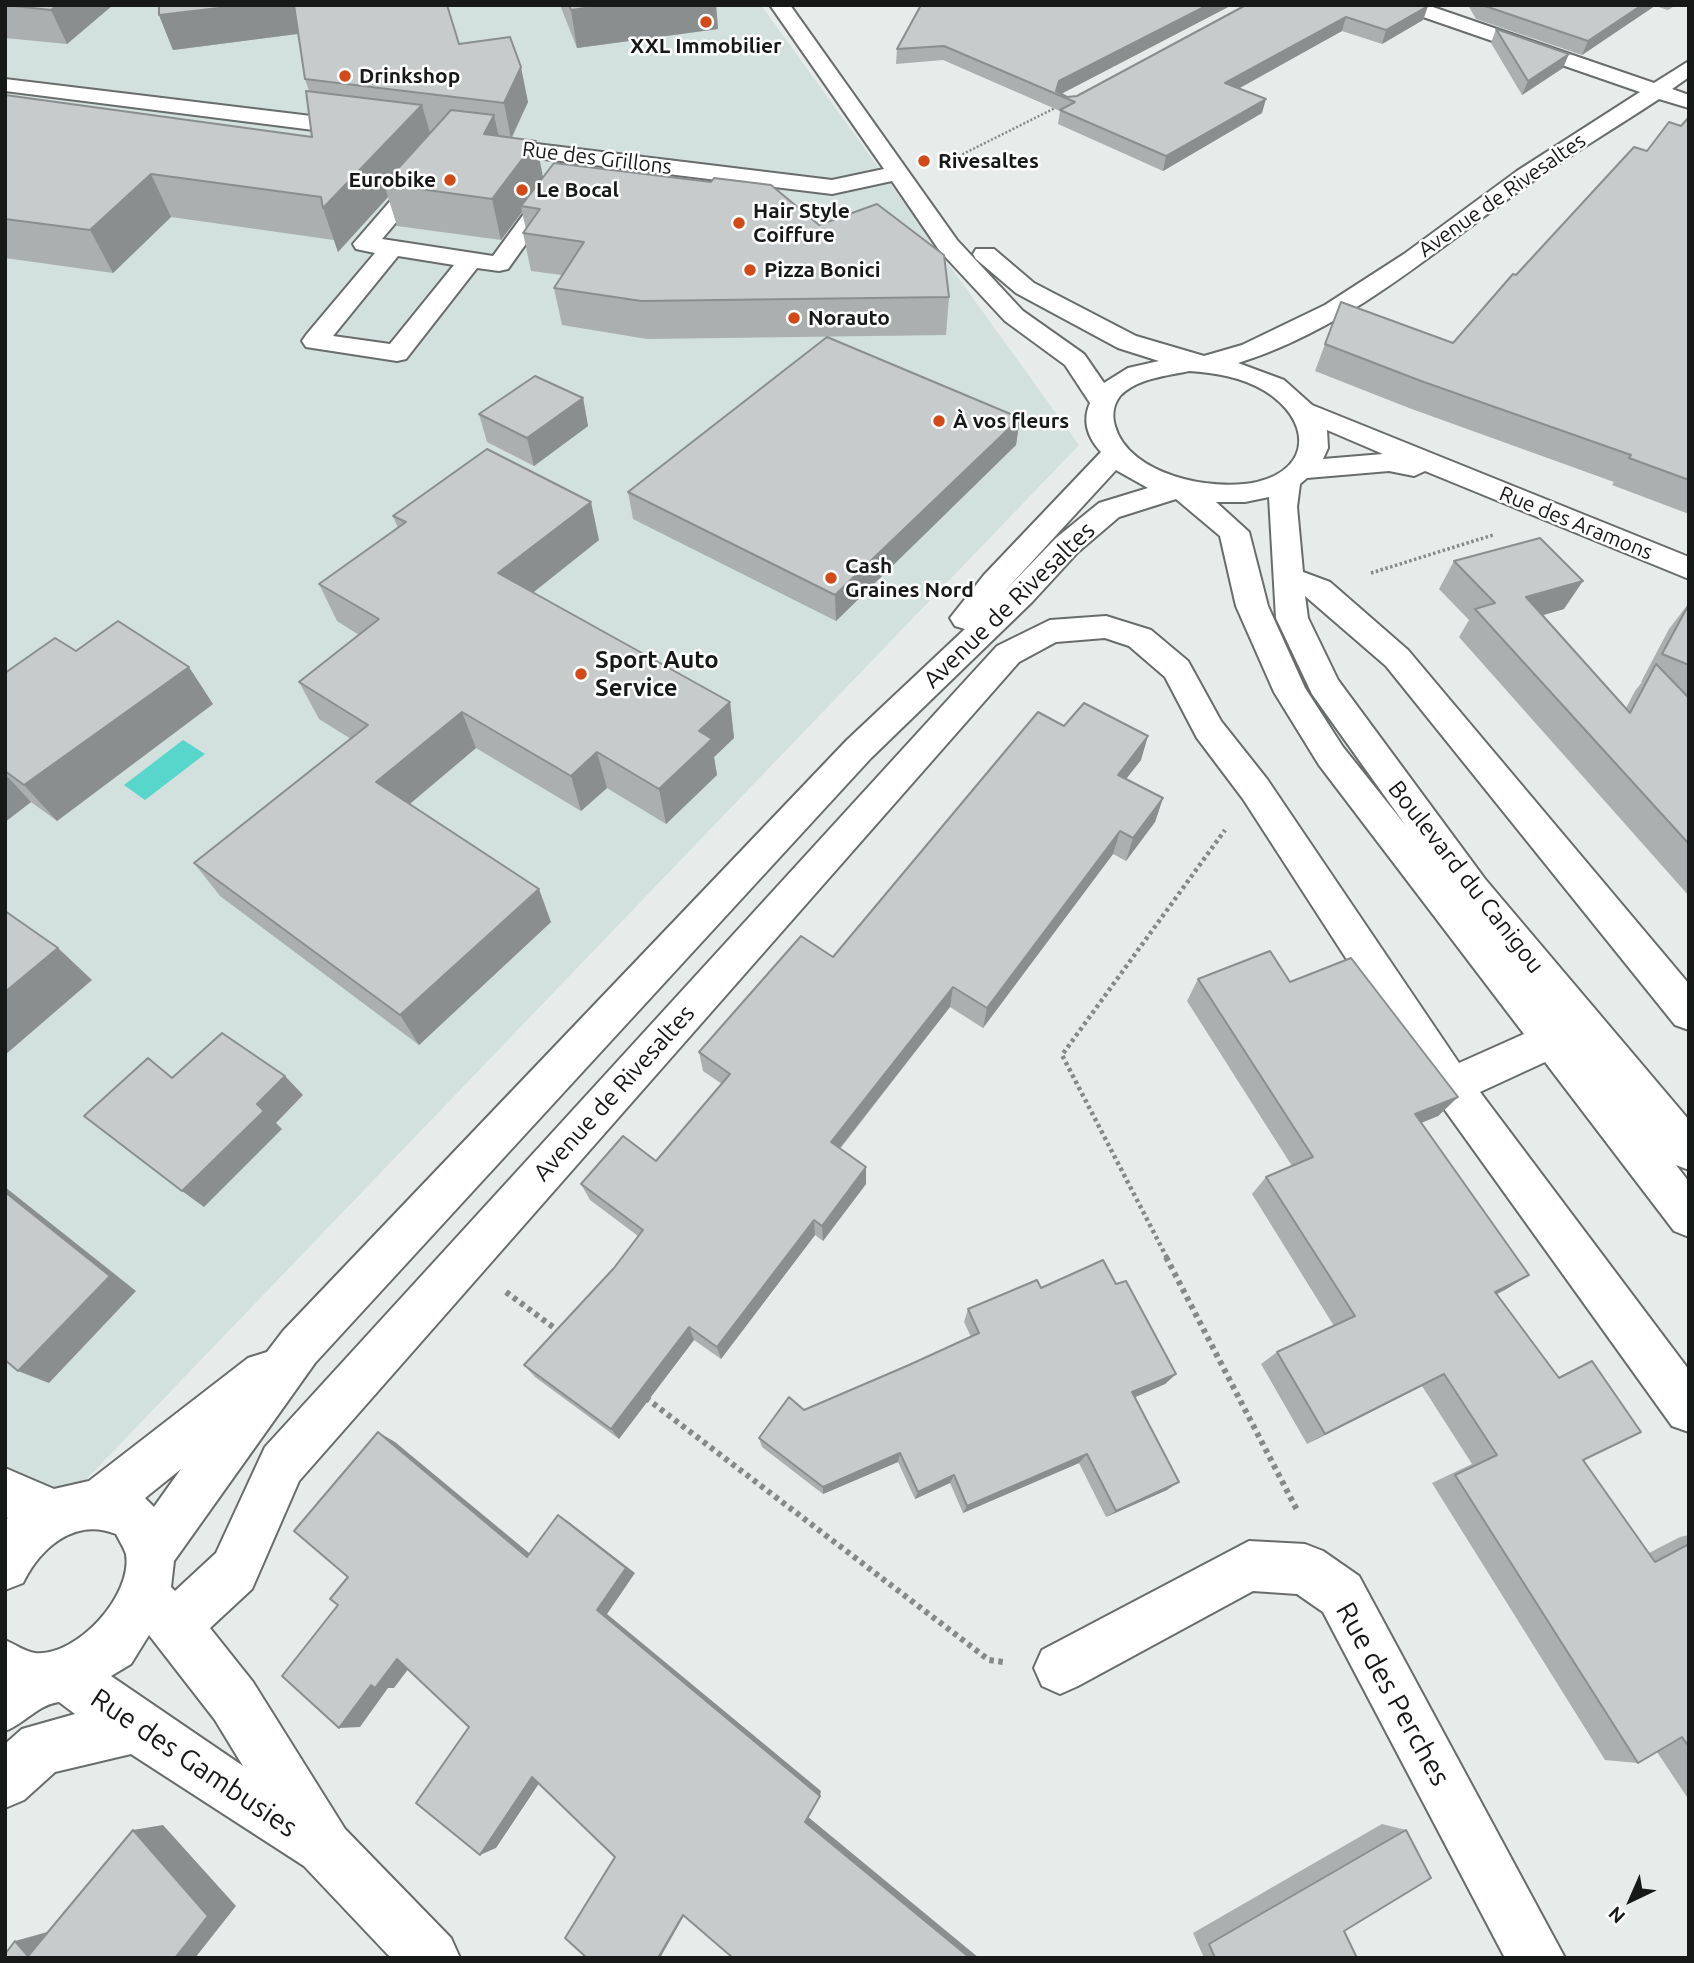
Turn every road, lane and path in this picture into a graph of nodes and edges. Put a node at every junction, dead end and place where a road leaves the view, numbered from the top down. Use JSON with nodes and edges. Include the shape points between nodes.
{"nodes":[{"id":1,"x":1407,"y":5,"type":"edge"},
{"id":2,"x":789,"y":7,"type":"edge"},
{"id":3,"x":1689,"y":67,"type":"edge"},
{"id":4,"x":5,"y":85,"type":"edge"},
{"id":5,"x":1656,"y":92,"type":"junction"},
{"id":6,"x":1689,"y":102,"type":"edge"},
{"id":7,"x":1066,"y":103,"type":"edge"},
{"id":8,"x":386,"y":132,"type":"edge"},
{"id":9,"x":468,"y":142,"type":"edge"},
{"id":10,"x":578,"y":156,"type":"junction"},
{"id":11,"x":436,"y":161,"type":"edge"},
{"id":12,"x":906,"y":184,"type":"junction"},
{"id":13,"x":391,"y":248,"type":"junction"},
{"id":14,"x":471,"y":260,"type":"junction"},
{"id":15,"x":1314,"y":321,"type":"junction"},
{"id":16,"x":1198,"y":364,"type":"junction"},
{"id":17,"x":1283,"y":391,"type":"junction"},
{"id":18,"x":1102,"y":401,"type":"junction"},
{"id":19,"x":1304,"y":411,"type":"junction"},
{"id":20,"x":1114,"y":456,"type":"junction"},
{"id":21,"x":1294,"y":476,"type":"junction"},
{"id":22,"x":1464,"y":477,"type":"junction"},
{"id":23,"x":1181,"y":490,"type":"junction"},
{"id":24,"x":1557,"y":515,"type":"junction"},
{"id":25,"x":1689,"y":569,"type":"edge"},
{"id":26,"x":1303,"y":583,"type":"junction"},
{"id":27,"x":859,"y":750,"type":"junction"},
{"id":28,"x":1255,"y":789,"type":"junction"},
{"id":29,"x":1689,"y":1013,"type":"edge"},
{"id":30,"x":1550,"y":1041,"type":"junction"},
{"id":31,"x":1451,"y":1086,"type":"junction"},
{"id":32,"x":1689,"y":1151,"type":"edge"},
{"id":33,"x":1689,"y":1216,"type":"edge"},
{"id":34,"x":465,"y":1260,"type":"junction"},
{"id":35,"x":563,"y":1335,"type":"edge"},
{"id":36,"x":299,"y":1347,"type":"junction"},
{"id":37,"x":639,"y":1394,"type":"edge"},
{"id":38,"x":1689,"y":1409,"type":"edge"},
{"id":39,"x":5,"y":1492,"type":"edge"},
{"id":40,"x":77,"y":1508,"type":"junction"},
{"id":41,"x":5,"y":1565,"type":"edge"},
{"id":42,"x":157,"y":1591,"type":"junction"},
{"id":43,"x":1341,"y":1594,"type":"junction"},
{"id":44,"x":1060,"y":1668,"type":"joint"},
{"id":45,"x":26,"y":1682,"type":"edge"},
{"id":46,"x":138,"y":1726,"type":"junction"},
{"id":47,"x":5,"y":1781,"type":"edge"},
{"id":48,"x":325,"y":1849,"type":"junction"},
{"id":49,"x":431,"y":1958,"type":"edge"},
{"id":50,"x":1536,"y":1958,"type":"edge"}],
"edges":[{"from":1,"to":5,"type":"street"},
{"from":2,"to":12,"type":"street"},
{"from":3,"to":5,"type":"street","name":"Avenue de Rivesaltes"},
{"from":4,"to":8,"type":"street"},
{"from":5,"to":6,"type":"street"},
{"from":5,"to":15,"type":"street","name":"Avenue de Rivesaltes","via":[[1528,174],[1363,293]]},
{"from":7,"to":12,"type":"path"},
{"from":9,"to":10,"type":"street","name":"Rue des Grillons"},
{"from":10,"to":12,"type":"street","name":"Rue des Grillons","via":[[832,187]]},
{"from":10,"to":14,"type":"street","via":[[499,264]]},
{"from":11,"to":13,"type":"street","via":[[365,244]]},
{"from":12,"to":16,"type":"street","via":[[1025,288],[1127,342]]},
{"from":12,"to":18,"type":"street","via":[[948,245],[1014,316],[1074,360]]},
{"from":13,"to":14,"type":"street"},
{"from":13,"to":14,"type":"street","via":[[315,341],[397,353]]},
{"from":15,"to":16,"type":"street","name":"Avenue de Rivesaltes","via":[[1237,357]]},
{"from":15,"to":17,"type":"street","name":"Avenue de Rivesaltes","via":[[1288,361]]},
{"from":16,"to":17,"type":"street","via":[[1261,378]]},
{"from":16,"to":18,"type":"street","via":[[1135,373],[1115,385]]},
{"from":17,"to":19,"type":"street"},
{"from":18,"to":20,"type":"street","via":[[1100,428]]},
{"from":19,"to":21,"type":"street","via":[[1314,431],[1313,452]]},
{"from":19,"to":22,"type":"street","name":"Rue des Aramons"},
{"from":20,"to":23,"type":"street","via":[[1152,481]]},
{"from":20,"to":27,"type":"street","name":"Avenue de Rivesaltes","via":[[995,582]]},
{"from":21,"to":22,"type":"street","name":"Rue des Aramons","via":[[1389,462]]},
{"from":21,"to":23,"type":"street","via":[[1246,493]]},
{"from":21,"to":26,"type":"street","name":"Boulevard du Canigou","via":[[1282,507]]},
{"from":22,"to":24,"type":"street","name":"Rue des Aramons"},
{"from":23,"to":27,"type":"street","name":"Avenue de Rivesaltes","via":[[1109,510],[1067,545]]},
{"from":23,"to":30,"type":"street","name":"Boulevard du Canigou","via":[[1234,532],[1252,606],[1290,692],[1331,755]]},
{"from":24,"to":25,"type":"street","name":"Rue des Aramons"},
{"from":24,"to":26,"type":"path"},
{"from":26,"to":29,"type":"street","via":[[1397,658]]},
{"from":26,"to":32,"type":"street","name":"Boulevard du Canigou","via":[[1292,618],[1324,686],[1472,890]]},
{"from":27,"to":36,"type":"street","name":"Avenue de Rivesaltes"},
{"from":28,"to":31,"type":"street"},
{"from":28,"to":34,"type":"street","name":"Avenue de Rivesaltes","via":[[1209,729],[1177,669],[1140,638],[1106,627],[1050,631],[1009,654]]},
{"from":28,"to":43,"type":"path","via":[[1062,1055]]},
{"from":30,"to":31,"type":"street"},
{"from":30,"to":33,"type":"street","name":"Boulevard du Canigou"},
{"from":31,"to":38,"type":"street"},
{"from":34,"to":35,"type":"path"},
{"from":34,"to":42,"type":"street","name":"Avenue de Rivesaltes","via":[[282,1464],[234,1571]]},
{"from":36,"to":40,"type":"street","name":"Avenue de Rivesaltes","via":[[158,1454]]},
{"from":36,"to":42,"type":"street","name":"Avenue de Rivesaltes"},
{"from":37,"to":44,"type":"path","via":[[989,1660]]},
{"from":39,"to":40,"type":"street","name":"Rue des Gambusies"},
{"from":40,"to":41,"type":"street","name":"Avenue de Rivesaltes","via":[[17,1542]]},
{"from":40,"to":42,"type":"street","name":"Rue des Gambusies","via":[[133,1517]]},
{"from":42,"to":45,"type":"street","via":[[113,1646]]},
{"from":42,"to":48,"type":"street","name":"Rue des Gambusies","via":[[234,1701]]},
{"from":43,"to":44,"type":"street","name":"Rue des Perches","via":[[1305,1569],[1249,1566]]},
{"from":43,"to":50,"type":"street","name":"Rue des Perches"},
{"from":45,"to":46,"type":"street","name":"Rue des Gambusies"},
{"from":46,"to":47,"type":"street","via":[[41,1748]]},
{"from":46,"to":48,"type":"street","name":"Rue des Gambusies"},
{"from":48,"to":49,"type":"street","name":"Rue des Gambusies"}]}
